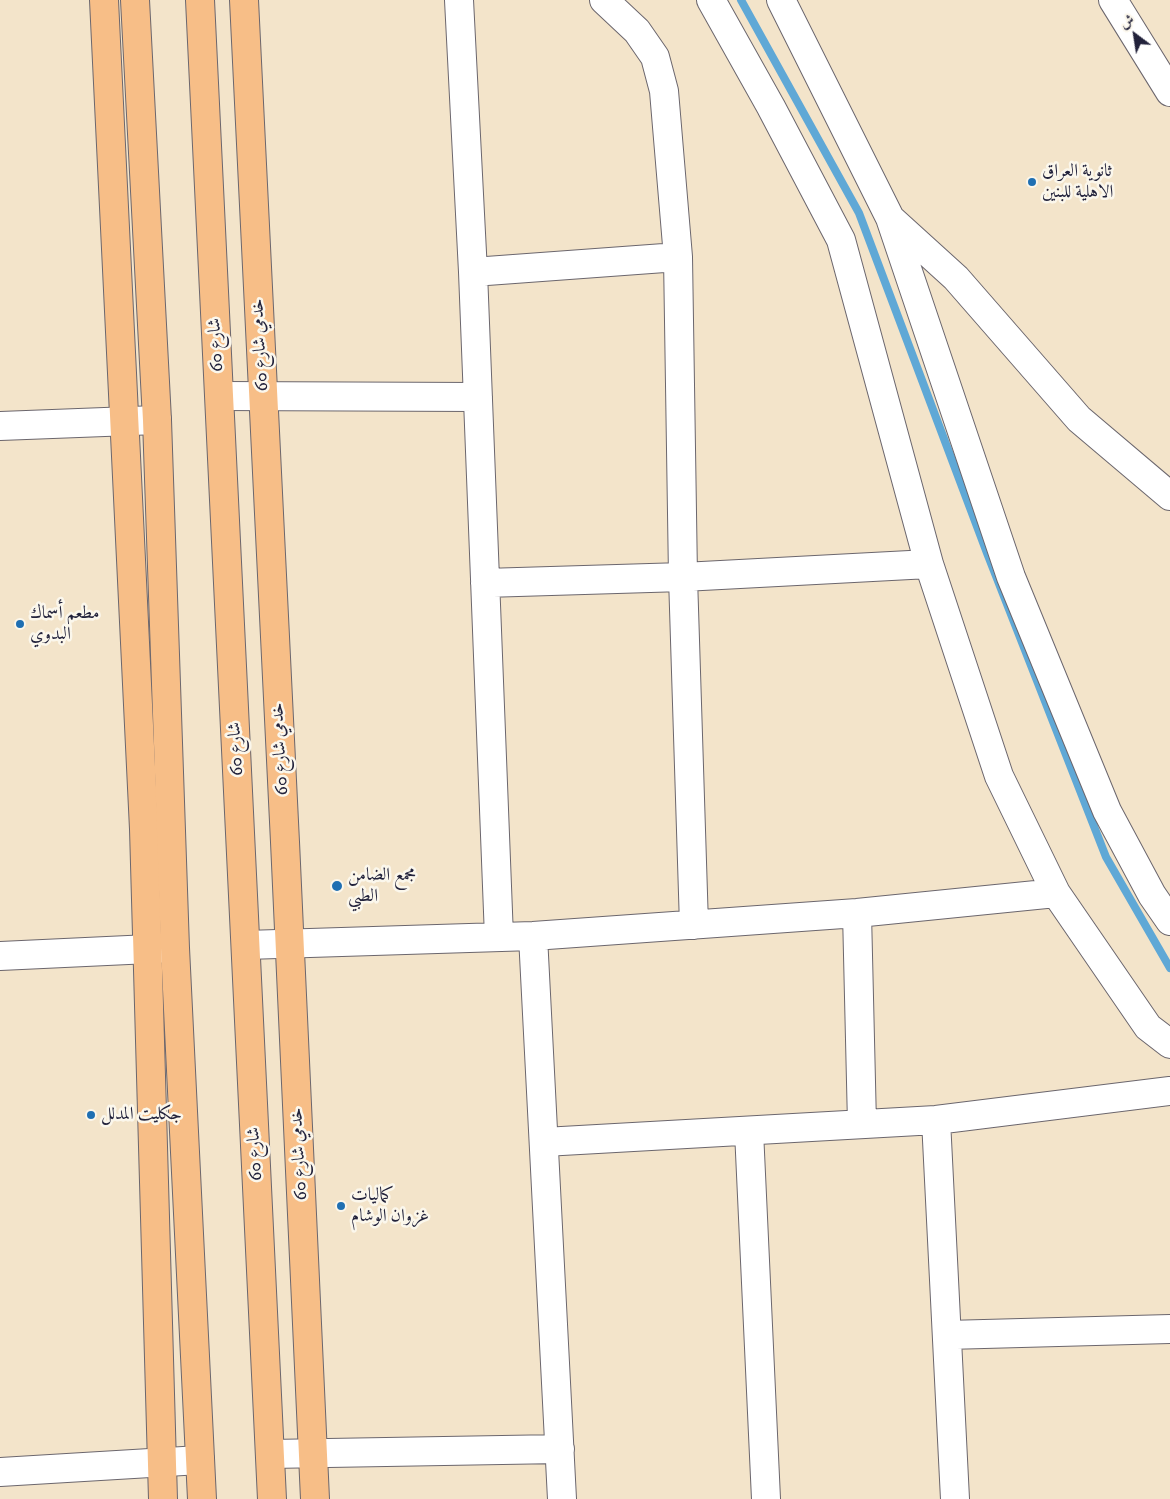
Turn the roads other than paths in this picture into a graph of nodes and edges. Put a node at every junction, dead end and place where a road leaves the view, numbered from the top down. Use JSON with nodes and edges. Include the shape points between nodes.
{"nodes":[{"id":1,"x":104,"y":0,"type":"edge"},
{"id":2,"x":135,"y":0,"type":"edge"},
{"id":3,"x":200,"y":0,"type":"edge"},
{"id":4,"x":244,"y":0,"type":"edge"},
{"id":5,"x":459,"y":0,"type":"edge"},
{"id":6,"x":604,"y":0,"type":"edge"},
{"id":7,"x":711,"y":0,"type":"edge"},
{"id":8,"x":781,"y":0,"type":"edge"},
{"id":9,"x":1113,"y":0,"type":"edge"},
{"id":10,"x":1170,"y":92,"type":"edge"},
{"id":11,"x":890,"y":218,"type":"junction"},
{"id":12,"x":678,"y":256,"type":"junction"},
{"id":13,"x":472,"y":272,"type":"junction"},
{"id":14,"x":220,"y":396,"type":"junction"},
{"id":15,"x":264,"y":396,"type":"junction"},
{"id":16,"x":478,"y":396,"type":"junction"},
{"id":17,"x":157,"y":420,"type":"junction"},
{"id":18,"x":124,"y":421,"type":"junction"},
{"id":19,"x":0,"y":426,"type":"edge"},
{"id":20,"x":1170,"y":496,"type":"edge"},
{"id":21,"x":929,"y":564,"type":"junction"},
{"id":22,"x":683,"y":577,"type":"junction"},
{"id":23,"x":485,"y":583,"type":"junction"},
{"id":24,"x":1056,"y":893,"type":"junction"},
{"id":25,"x":857,"y":913,"type":"junction"},
{"id":26,"x":1170,"y":921,"type":"edge"},
{"id":27,"x":694,"y":925,"type":"junction"},
{"id":28,"x":533,"y":936,"type":"junction"},
{"id":29,"x":499,"y":937,"type":"junction"},
{"id":30,"x":290,"y":944,"type":"junction"},
{"id":31,"x":246,"y":945,"type":"junction"},
{"id":32,"x":175,"y":948,"type":"junction"},
{"id":33,"x":147,"y":949,"type":"junction"},
{"id":34,"x":0,"y":956,"type":"edge"},
{"id":35,"x":1170,"y":1044,"type":"edge"},
{"id":36,"x":1170,"y":1091,"type":"edge"},
{"id":37,"x":936,"y":1120,"type":"junction"},
{"id":38,"x":862,"y":1124,"type":"junction"},
{"id":39,"x":749,"y":1131,"type":"junction"},
{"id":40,"x":544,"y":1142,"type":"junction"},
{"id":41,"x":1170,"y":1328,"type":"edge"},
{"id":42,"x":947,"y":1335,"type":"junction"},
{"id":43,"x":560,"y":1449,"type":"junction"},
{"id":44,"x":270,"y":1454,"type":"junction"},
{"id":45,"x":313,"y":1454,"type":"junction"},
{"id":46,"x":200,"y":1460,"type":"junction"},
{"id":47,"x":162,"y":1462,"type":"junction"},
{"id":48,"x":0,"y":1472,"type":"edge"},
{"id":49,"x":163,"y":1499,"type":"edge"},
{"id":50,"x":202,"y":1499,"type":"edge"},
{"id":51,"x":272,"y":1499,"type":"edge"},
{"id":52,"x":315,"y":1499,"type":"edge"},
{"id":53,"x":562,"y":1499,"type":"edge"},
{"id":54,"x":766,"y":1499,"type":"edge"},
{"id":55,"x":955,"y":1499,"type":"edge"}],
"edges":[{"from":1,"to":18,"type":"main road"},
{"from":2,"to":17,"type":"main road"},
{"from":3,"to":14,"type":"main road","name":"شارع 60"},
{"from":4,"to":15,"type":"main road","name":"خدمي شارع 60"},
{"from":5,"to":13,"type":"street"},
{"from":6,"to":12,"type":"street","via":[[637,31],[655,57],[664,91]]},
{"from":7,"to":21,"type":"street","via":[[841,240]]},
{"from":8,"to":11,"type":"street"},
{"from":9,"to":10,"type":"street"},
{"from":11,"to":20,"type":"street","via":[[956,278],[1079,419]]},
{"from":11,"to":26,"type":"street","via":[[1011,577],[1107,811],[1152,896]]},
{"from":12,"to":13,"type":"street"},
{"from":12,"to":22,"type":"street"},
{"from":13,"to":16,"type":"street"},
{"from":14,"to":15,"type":"street"},
{"from":14,"to":31,"type":"main road","name":"شارع 60"},
{"from":15,"to":16,"type":"street"},
{"from":15,"to":30,"type":"main road","name":"خدمي شارع 60"},
{"from":16,"to":23,"type":"street"},
{"from":17,"to":18,"type":"street"},
{"from":17,"to":32,"type":"main road"},
{"from":18,"to":19,"type":"street"},
{"from":18,"to":33,"type":"main road"},
{"from":21,"to":22,"type":"street"},
{"from":21,"to":24,"type":"street","via":[[999,776]]},
{"from":22,"to":23,"type":"street"},
{"from":22,"to":27,"type":"street"},
{"from":23,"to":29,"type":"street"},
{"from":24,"to":25,"type":"street"},
{"from":24,"to":35,"type":"street","via":[[1148,1027]]},
{"from":25,"to":27,"type":"street"},
{"from":25,"to":38,"type":"street"},
{"from":27,"to":28,"type":"street"},
{"from":28,"to":29,"type":"street"},
{"from":28,"to":40,"type":"street"},
{"from":29,"to":30,"type":"street"},
{"from":30,"to":31,"type":"street"},
{"from":30,"to":45,"type":"main road","name":"خدمي شارع 60"},
{"from":31,"to":44,"type":"main road","name":"شارع 60"},
{"from":32,"to":33,"type":"street"},
{"from":32,"to":46,"type":"main road"},
{"from":33,"to":34,"type":"street"},
{"from":33,"to":47,"type":"main road"},
{"from":36,"to":37,"type":"street"},
{"from":37,"to":38,"type":"street"},
{"from":37,"to":42,"type":"street"},
{"from":38,"to":39,"type":"street"},
{"from":39,"to":40,"type":"street"},
{"from":39,"to":54,"type":"street"},
{"from":40,"to":43,"type":"street"},
{"from":41,"to":42,"type":"street"},
{"from":42,"to":55,"type":"street"},
{"from":43,"to":45,"type":"street"},
{"from":43,"to":53,"type":"street"},
{"from":44,"to":45,"type":"street"},
{"from":44,"to":51,"type":"main road","name":"شارع 60"},
{"from":45,"to":52,"type":"main road","name":"خدمي شارع 60"},
{"from":46,"to":47,"type":"street"},
{"from":46,"to":50,"type":"main road"},
{"from":47,"to":48,"type":"street"},
{"from":47,"to":49,"type":"main road"}]}
